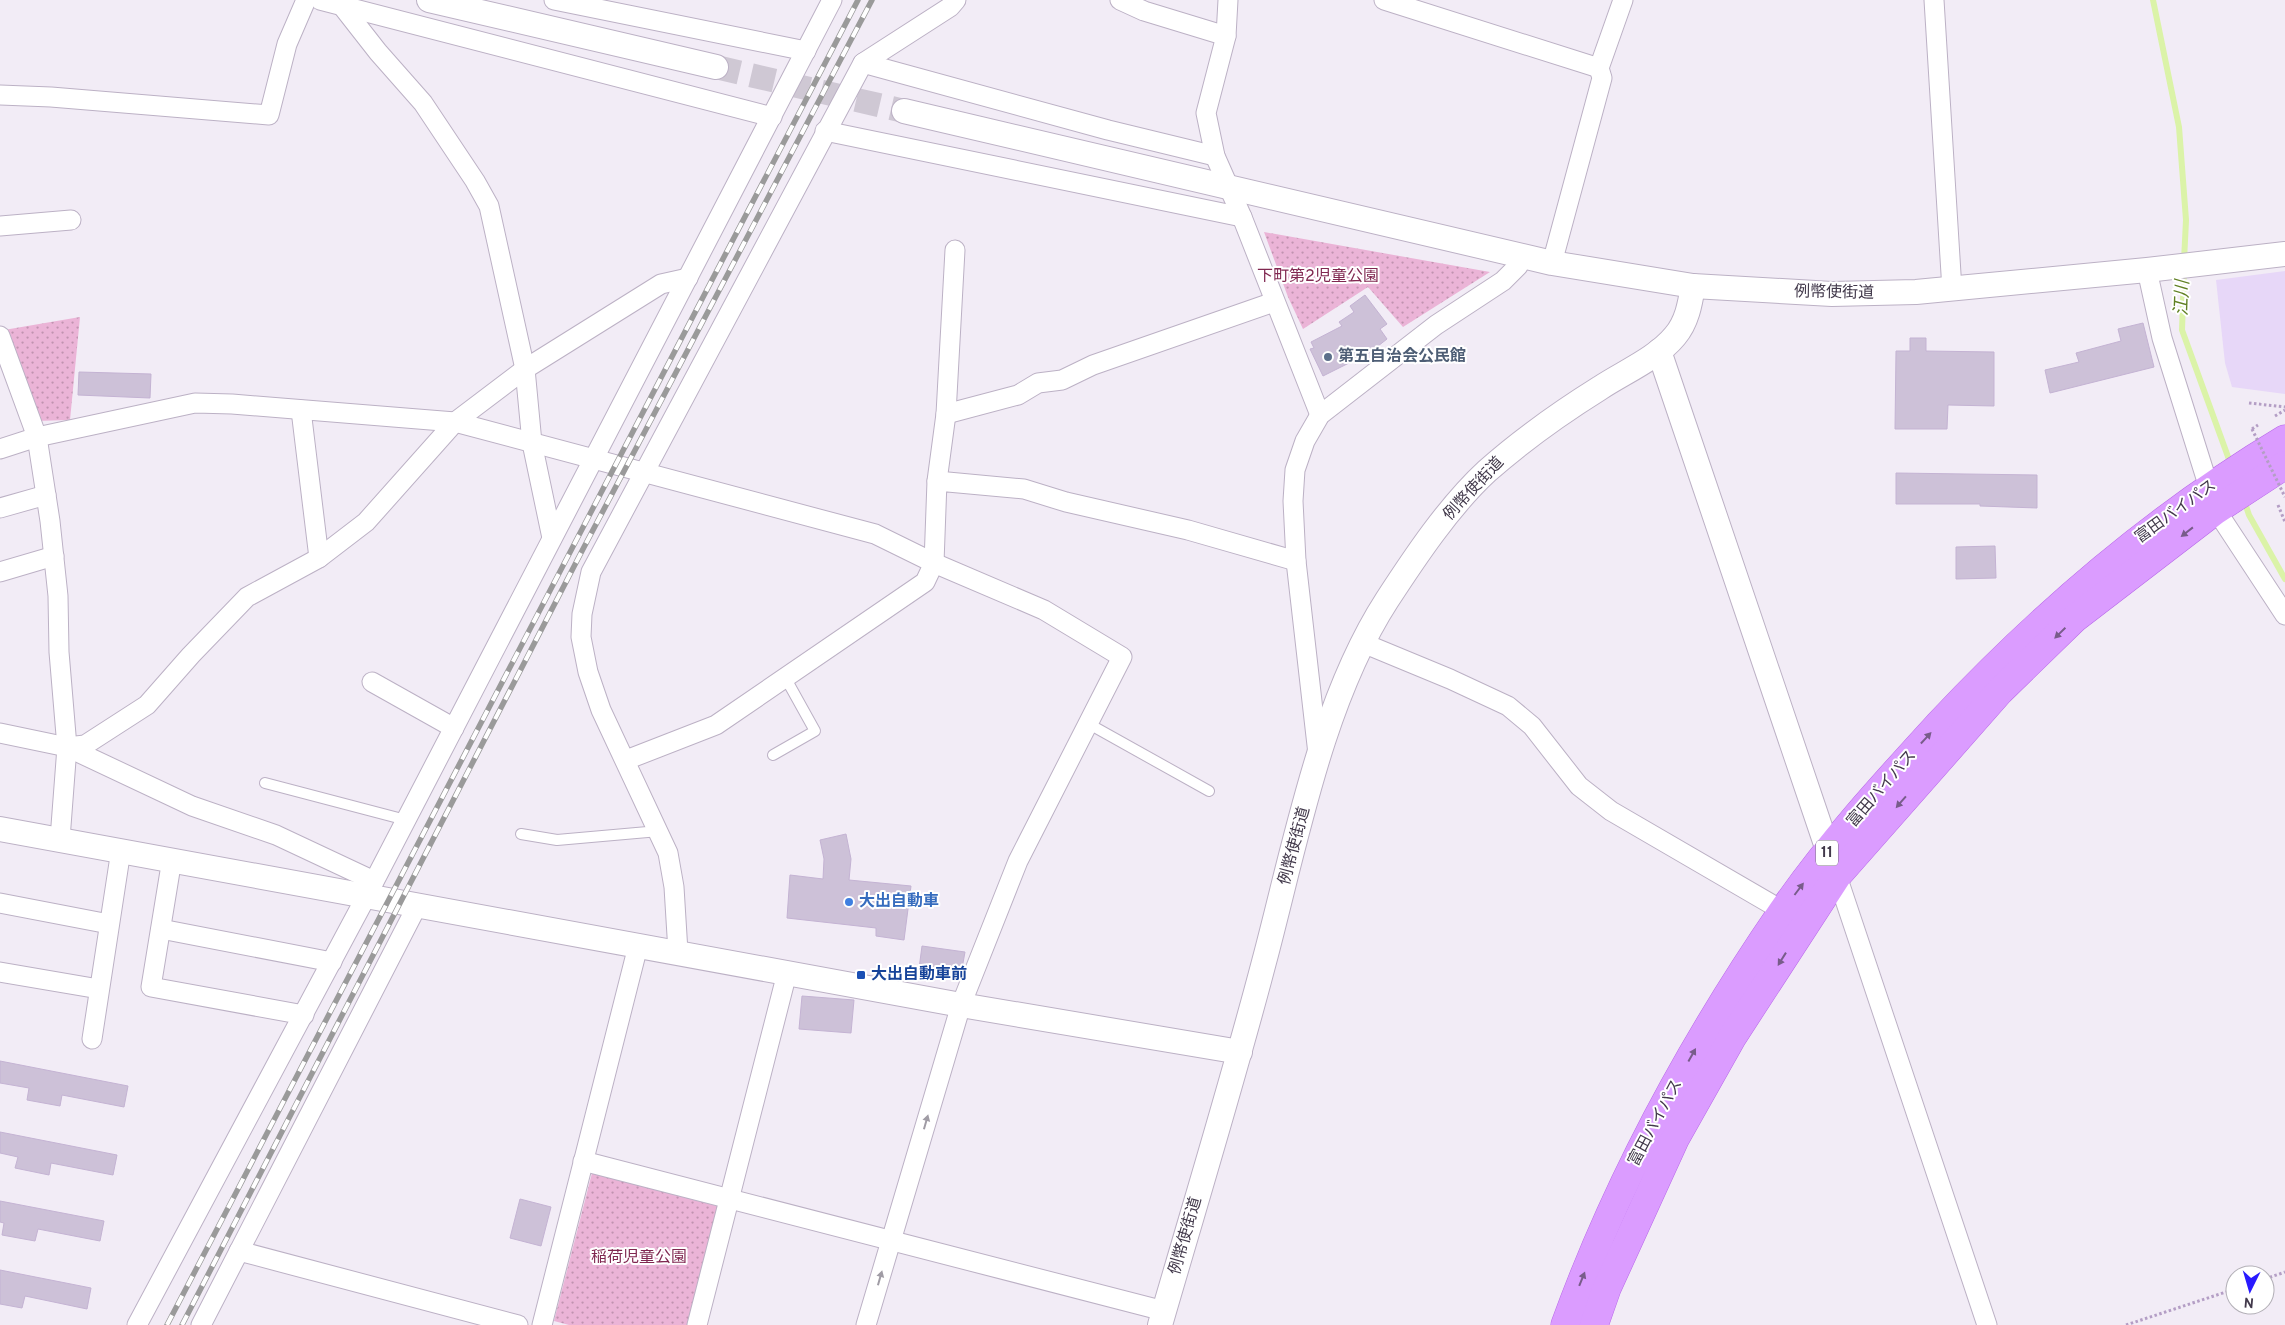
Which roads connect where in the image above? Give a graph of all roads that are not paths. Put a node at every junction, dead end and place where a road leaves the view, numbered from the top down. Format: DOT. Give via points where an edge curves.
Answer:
graph roads {
  1 [pos="306,0"];
  2 [pos="320,0"];
  3 [pos="428,0"];
  4 [pos="554,0"];
  5 [pos="832,0"];
  6 [pos="956,0"];
  7 [pos="1120,0"];
  8 [pos="1228,0"];
  9 [pos="1384,0"];
  10 [pos="1623,0"];
  11 [pos="1934,0"];
  12 [pos="342,6"];
  13 [pos="636,8"];
  14 [pos="1226,36"];
  15 [pos="806,51"];
  16 [pos="863,63"];
  17 [pos="716,67"];
  18 [pos="1599,68"];
  19 [pos="0,95"];
  20 [pos="904,111"];
  21 [pos="772,117"];
  22 [pos="826,131"];
  23 [pos="1215,156"];
  24 [pos="1228,185"];
  25 [pos="1242,217"];
  26 [pos="72,220"];
  27 [pos="0,226"];
  28 [pos="954,250"];
  29 [pos="2285,254"];
  30 [pos="1523,256"];
  31 [pos="1552,263"];
  32 [pos="2147,270"];
  33 [pos="688,278"];
  34 [pos="1693,286"];
  35 [pos="1952,290"];
  36 [pos="1274,302"];
  37 [pos="0,336"];
  38 [pos="1660,351"];
  39 [pos="525,369"];
  40 [pos="301,410"];
  41 [pos="946,414"];
  42 [pos="1320,415"];
  43 [pos="455,422"];
  44 [pos="37,437"];
  45 [pos="2285,439"];
  46 [pos="532,443"];
  47 [pos="0,448"];
  48 [pos="594,460"];
  49 [pos="2285,465"];
  50 [pos="642,473"];
  51 [pos="2249,474"];
  52 [pos="937,481"];
  53 [pos="46,495"];
  54 [pos="2217,495"];
  55 [pos="0,508"];
  56 [pos="552,538"];
  57 [pos="54,556"];
  58 [pos="319,558"];
  59 [pos="1296,561"];
  60 [pos="934,563"];
  61 [pos="0,572"];
  62 [pos="2285,615"];
  63 [pos="1363,643"];
  64 [pos="785,677"];
  65 [pos="372,682"];
  66 [pos="1089,724"];
  67 [pos="454,728"];
  68 [pos="0,733"];
  69 [pos="67,747"];
  70 [pos="773,755"];
  71 [pos="1318,758"];
  72 [pos="626,760"];
  73 [pos="265,783"];
  74 [pos="1209,791"];
  75 [pos="406,820"];
  76 [pos="0,829"];
  77 [pos="659,831"];
  78 [pos="521,834"];
  79 [pos="60,839"];
  80 [pos="121,850"];
  81 [pos="172,860"];
  82 [pos="1833,864"];
  83 [pos="370,889"];
  84 [pos="0,903"];
  85 [pos="417,906"];
  86 [pos="1783,911"];
  87 [pos="109,924"];
  88 [pos="161,929"];
  89 [pos="638,946"];
  90 [pos="678,952"];
  91 [pos="332,962"];
  92 [pos="0,972"];
  93 [pos="787,973"];
  94 [pos="99,989"];
  95 [pos="961,1004"];
  96 [pos="304,1015"];
  97 [pos="92,1039"];
  98 [pos="1240,1052"];
  99 [pos="583,1161"];
  100 [pos="731,1200"];
  101 [pos="891,1241"];
  102 [pos="239,1251"];
  103 [pos="1162,1318"];
  104 [pos="137,1325"];
  105 [pos="201,1325"];
  106 [pos="518,1325"];
  107 [pos="542,1325"];
  108 [pos="697,1325"];
  109 [pos="866,1325"];
  110 [pos="1565,1325"];
  111 [pos="1594,1325"];
  112 [pos="1987,1325"];
  1 -- 19 [label="street" via="286,44 269,115"];
  2 -- 12 [label="street"];
  3 -- 17 [label="street"];
  4 -- 13 [label="street"];
  5 -- 15 [label="street"];
  6 -- 16 [label="street"];
  7 -- 14 [label="street" via="1144,11"];
  8 -- 14 [label="street"];
  9 -- 18 [label="street"];
  10 -- 18 [label="street"];
  11 -- 35 [label="street"];
  12 -- 21 [label="street"];
  12 -- 39 [label="street" via="423,104 489,206"];
  13 -- 15 [label="street"];
  14 -- 23 [label="street" via="1206,113"];
  15 -- 21 [label="street"];
  16 -- 22 [label="street"];
  16 -- 23 [label="street"];
  18 -- 31 [label="street" via="1602,78"];
  20 -- 24 [label="street"];
  21 -- 33 [label="street"];
  22 -- 25 [label="street"];
  22 -- 50 [label="street"];
  23 -- 24 [label="street"];
  24 -- 25 [label="street"];
  24 -- 30 [label="street"];
  25 -- 36 [label="street"];
  26 -- 27 [label="street"];
  28 -- 41 [label="street"];
  29 -- 32 [label="street, 例幣使街道"];
  30 -- 31 [label="street"];
  30 -- 42 [label="street" via="1518,266 1502,281 1436,325"];
  31 -- 34 [label="street"];
  32 -- 35 [label="street, 例幣使街道"];
  32 -- 54 [label="street" via="2162,338"];
  33 -- 39 [label="street" via="661,284"];
  33 -- 48 [label="street"];
  34 -- 35 [label="street, 例幣使街道" via="1832,294"];
  34 -- 38 [label="street, 例幣使街道" via="1682,326"];
  36 -- 41 [label="street" via="1094,365 1062,380 1038,384 1018,395"];
  36 -- 42 [label="street"];
  37 -- 44 [label="street"];
  38 -- 63 [label="street, 例幣使街道" via="1567,408 1485,473 1421,549"];
  38 -- 82 [label="street"];
  39 -- 43 [label="street"];
  39 -- 46 [label="street"];
  40 -- 43 [label="street"];
  40 -- 44 [label="street" via="196,403"];
  40 -- 58 [label="street"];
  41 -- 52 [label="street"];
  42 -- 59 [label="street" via="1295,470 1292,501"];
  43 -- 46 [label="street"];
  43 -- 58 [label="street" via="366,522"];
  44 -- 47 [label="street"];
  44 -- 53 [label="street"];
  45 -- 51 [label="main road, 富田バイパス / 11"];
  46 -- 48 [label="street"];
  46 -- 56 [label="street"];
  48 -- 50 [label="street"];
  48 -- 56 [label="street"];
  49 -- 51 [label="main road, 富田バイパス / 11"];
  50 -- 60 [label="street" via="875,534"];
  50 -- 72 [label="street" via="591,572 582,614 581,637 588,672 601,710"];
  51 -- 54 [label="main road, 富田バイパス / 11"];
  52 -- 59 [label="street" via="1024,489"];
  52 -- 60 [label="street"];
  53 -- 55 [label="street"];
  53 -- 57 [label="street"];
  54 -- 62 [label="street"];
  54 -- 82 [label="main road, 富田バイパス / 11" via="2140,538 2072,594 1990,670 1884,783"];
  56 -- 67 [label="street"];
  57 -- 61 [label="street"];
  57 -- 69 [label="street"];
  58 -- 69 [label="street" via="247,597 147,706 85,745"];
  59 -- 71 [label="street"];
  60 -- 64 [label="street" via="925,582"];
  60 -- 66 [label="street" via="1044,610 1122,658"];
  63 -- 71 [label="street, 例幣使街道"];
  63 -- 86 [label="street" via="1508,706 1532,726 1579,786 1611,811"];
  64 -- 70 [label="lane" via="816,731"];
  64 -- 72 [label="street" via="716,726"];
  65 -- 67 [label="street"];
  66 -- 74 [label="lane"];
  66 -- 95 [label="street" via="1018,862"];
  67 -- 75 [label="street"];
  68 -- 69 [label="street"];
  69 -- 79 [label="street"];
  69 -- 83 [label="street" via="192,806 276,835"];
  71 -- 98 [label="street, 例幣使街道"];
  72 -- 77 [label="street"];
  73 -- 75 [label="lane"];
  75 -- 83 [label="street"];
  76 -- 79 [label="street"];
  77 -- 78 [label="lane" via="557,840"];
  77 -- 90 [label="street" via="668,853 674,887"];
  79 -- 80 [label="street"];
  80 -- 81 [label="street"];
  80 -- 87 [label="street"];
  81 -- 83 [label="street"];
  81 -- 88 [label="street"];
  86 -- 82 [label="main road, 富田バイパス / 11, one-way"];
  82 -- 111 [label="main road, 富田バイパス / 11, one-way" via="1675,1139 1607,1288"];
  82 -- 112 [label="street"];
  83 -- 85 [label="street"];
  83 -- 91 [label="street"];
  84 -- 87 [label="street"];
  85 -- 89 [label="street"];
  85 -- 102 [label="street"];
  110 -- 86 [label="main road, 富田バイパス / 11, one-way" via="1612,1210 1652,1128 1709,1024"];
  87 -- 94 [label="street"];
  88 -- 91 [label="street"];
  88 -- 96 [label="street" via="151,987"];
  89 -- 90 [label="street"];
  89 -- 99 [label="street"];
  90 -- 93 [label="street"];
  91 -- 96 [label="street"];
  92 -- 94 [label="street"];
  93 -- 95 [label="street"];
  93 -- 100 [label="street"];
  94 -- 97 [label="street"];
  95 -- 98 [label="street"];
  101 -- 95 [label="street, one-way"];
  96 -- 104 [label="street"];
  98 -- 103 [label="street, 例幣使街道"];
  99 -- 100 [label="street"];
  99 -- 107 [label="street"];
  100 -- 101 [label="street"];
  100 -- 108 [label="street"];
  101 -- 103 [label="street"];
  109 -- 101 [label="street, one-way"];
  102 -- 105 [label="street"];
  102 -- 106 [label="street"];
}
